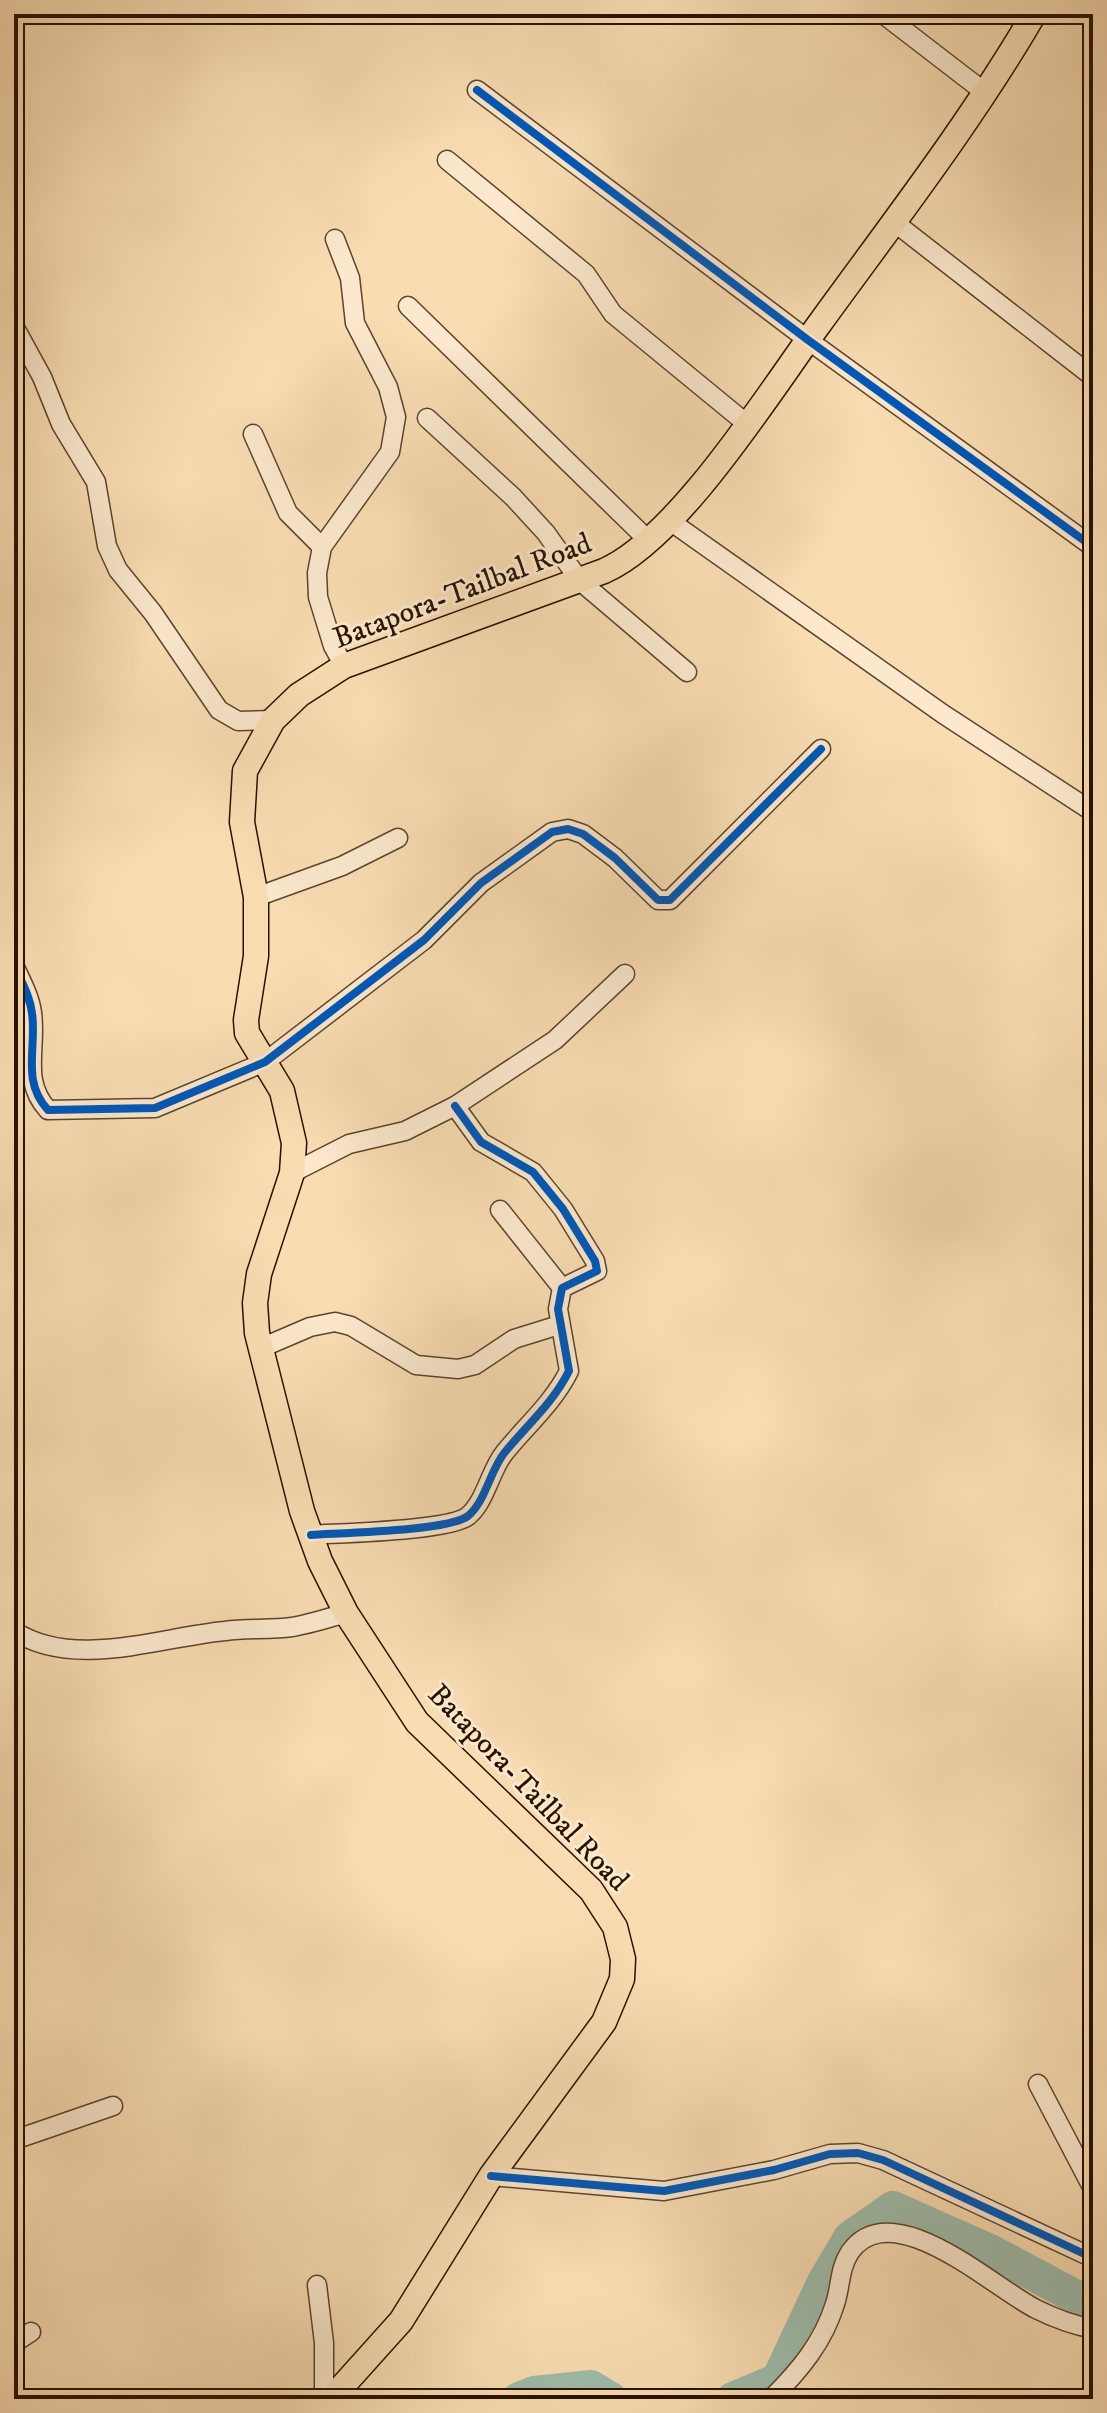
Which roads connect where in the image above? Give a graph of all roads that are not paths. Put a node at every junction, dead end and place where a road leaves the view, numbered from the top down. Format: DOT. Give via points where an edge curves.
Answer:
graph roads {
  1 [pos="883,14"];
  2 [pos="1034,14"];
  3 [pos="477,90"];
  4 [pos="987,94"];
  5 [pos="447,160"];
  6 [pos="894,222"];
  7 [pos="335,239"];
  8 [pos="408,306"];
  9 [pos="14,326"];
  10 [pos="808,340"];
  11 [pos="1093,377"];
  12 [pos="427,418"];
  13 [pos="747,424"];
  14 [pos="253,434"];
  15 [pos="670,521"];
  16 [pos="649,541"];
  17 [pos="322,547"];
  18 [pos="1093,547"];
  19 [pos="580,581"];
  20 [pos="344,666"];
  21 [pos="687,672"];
  22 [pos="273,720"];
  23 [pos="821,749"];
  24 [pos="1093,812"];
  25 [pos="398,838"];
  26 [pos="256,897"];
  27 [pos="14,965"];
  28 [pos="625,974"];
  29 [pos="265,1062"];
  30 [pos="455,1106"];
  31 [pos="292,1173"];
  32 [pos="500,1210"];
  33 [pos="562,1288"];
  34 [pos="559,1325"];
  35 [pos="261,1348"];
  36 [pos="311,1535"];
  37 [pos="346,1613"];
  38 [pos="14,1631"];
  39 [pos="1038,2084"];
  40 [pos="113,2106"];
  41 [pos="14,2140"];
  42 [pos="491,2176"];
  43 [pos="1093,2189"];
  44 [pos="1093,2258"];
  45 [pos="317,2285"];
  46 [pos="1093,2329"];
  47 [pos="31,2332"];
  48 [pos="14,2343"];
  49 [pos="324,2399"];
  50 [pos="331,2399"];
  51 [pos="771,2399"];
  1 -- 4 [label="street"];
  2 -- 4 [label="main road, Batapora-Tailbal Road"];
  3 -- 10 [label="street"];
  4 -- 6 [label="main road, Batapora-Tailbal Road"];
  5 -- 13 [label="street" via="586,274 613,314"];
  6 -- 10 [label="main road, Batapora-Tailbal Road"];
  6 -- 11 [label="street"];
  7 -- 17 [label="street" via="350,278 355,323 388,387 396,417 390,452"];
  8 -- 16 [label="street"];
  9 -- 22 [label="street" via="96,482 107,546 118,570 219,710 238,721"];
  10 -- 13 [label="main road, Batapora-Tailbal Road"];
  10 -- 18 [label="street"];
  12 -- 19 [label="street" via="513,497"];
  13 -- 15 [label="main road, Batapora-Tailbal Road"];
  14 -- 17 [label="street" via="288,513"];
  15 -- 16 [label="main road, Batapora-Tailbal Road"];
  15 -- 24 [label="street" via="943,714"];
  16 -- 19 [label="main road, Batapora-Tailbal Road" via="619,565"];
  17 -- 20 [label="street" via="318,597"];
  19 -- 20 [label="main road, Batapora-Tailbal Road"];
  19 -- 21 [label="street"];
  20 -- 22 [label="main road, Batapora-Tailbal Road" via="299,695"];
  22 -- 26 [label="main road, Batapora-Tailbal Road" via="245,771 242,822"];
  23 -- 29 [label="street" via="664,902 583,834 568,829 536,841 481,883 424,940"];
  25 -- 26 [label="street" via="342,866"];
  26 -- 29 [label="main road, Batapora-Tailbal Road" via="256,956 246,1020 253,1046"];
  27 -- 29 [label="street" via="32,1011 31,1075 48,1110 155,1108"];
  28 -- 30 [label="street" via="555,1040"];
  29 -- 31 [label="main road, Batapora-Tailbal Road" via="291,1119"];
  30 -- 31 [label="street" via="405,1131 349,1144"];
  30 -- 33 [label="street" via="481,1142 533,1172 595,1261 597,1271"];
  31 -- 35 [label="main road, Batapora-Tailbal Road" via="259,1274 255,1303"];
  32 -- 33 [label="street"];
  33 -- 34 [label="street"];
  34 -- 35 [label="street" via="514,1339 475,1365 458,1369 416,1365 335,1322"];
  34 -- 36 [label="street" via="569,1371 546,1408 499,1459 466,1517"];
  35 -- 36 [label="main road, Batapora-Tailbal Road"];
  36 -- 37 [label="main road, Batapora-Tailbal Road"];
  37 -- 38 [label="street" via="293,1626 111,1647 68,1649"];
  37 -- 42 [label="main road, Batapora-Tailbal Road" via="417,1722 591,1890 620,1941 622,1979 604,2022"];
  39 -- 43 [label="street"];
  40 -- 41 [label="street"];
  42 -- 44 [label="street" via="664,2191 830,2154 858,2153"];
  42 -- 50 [label="main road, Batapora-Tailbal Road" via="401,2321"];
  45 -- 49 [label="street"];
  46 -- 51 [label="street" via="1036,2309 931,2243 880,2231 862,2238 844,2262 837,2301 821,2342"];
  47 -- 48 [label="street"];
}
